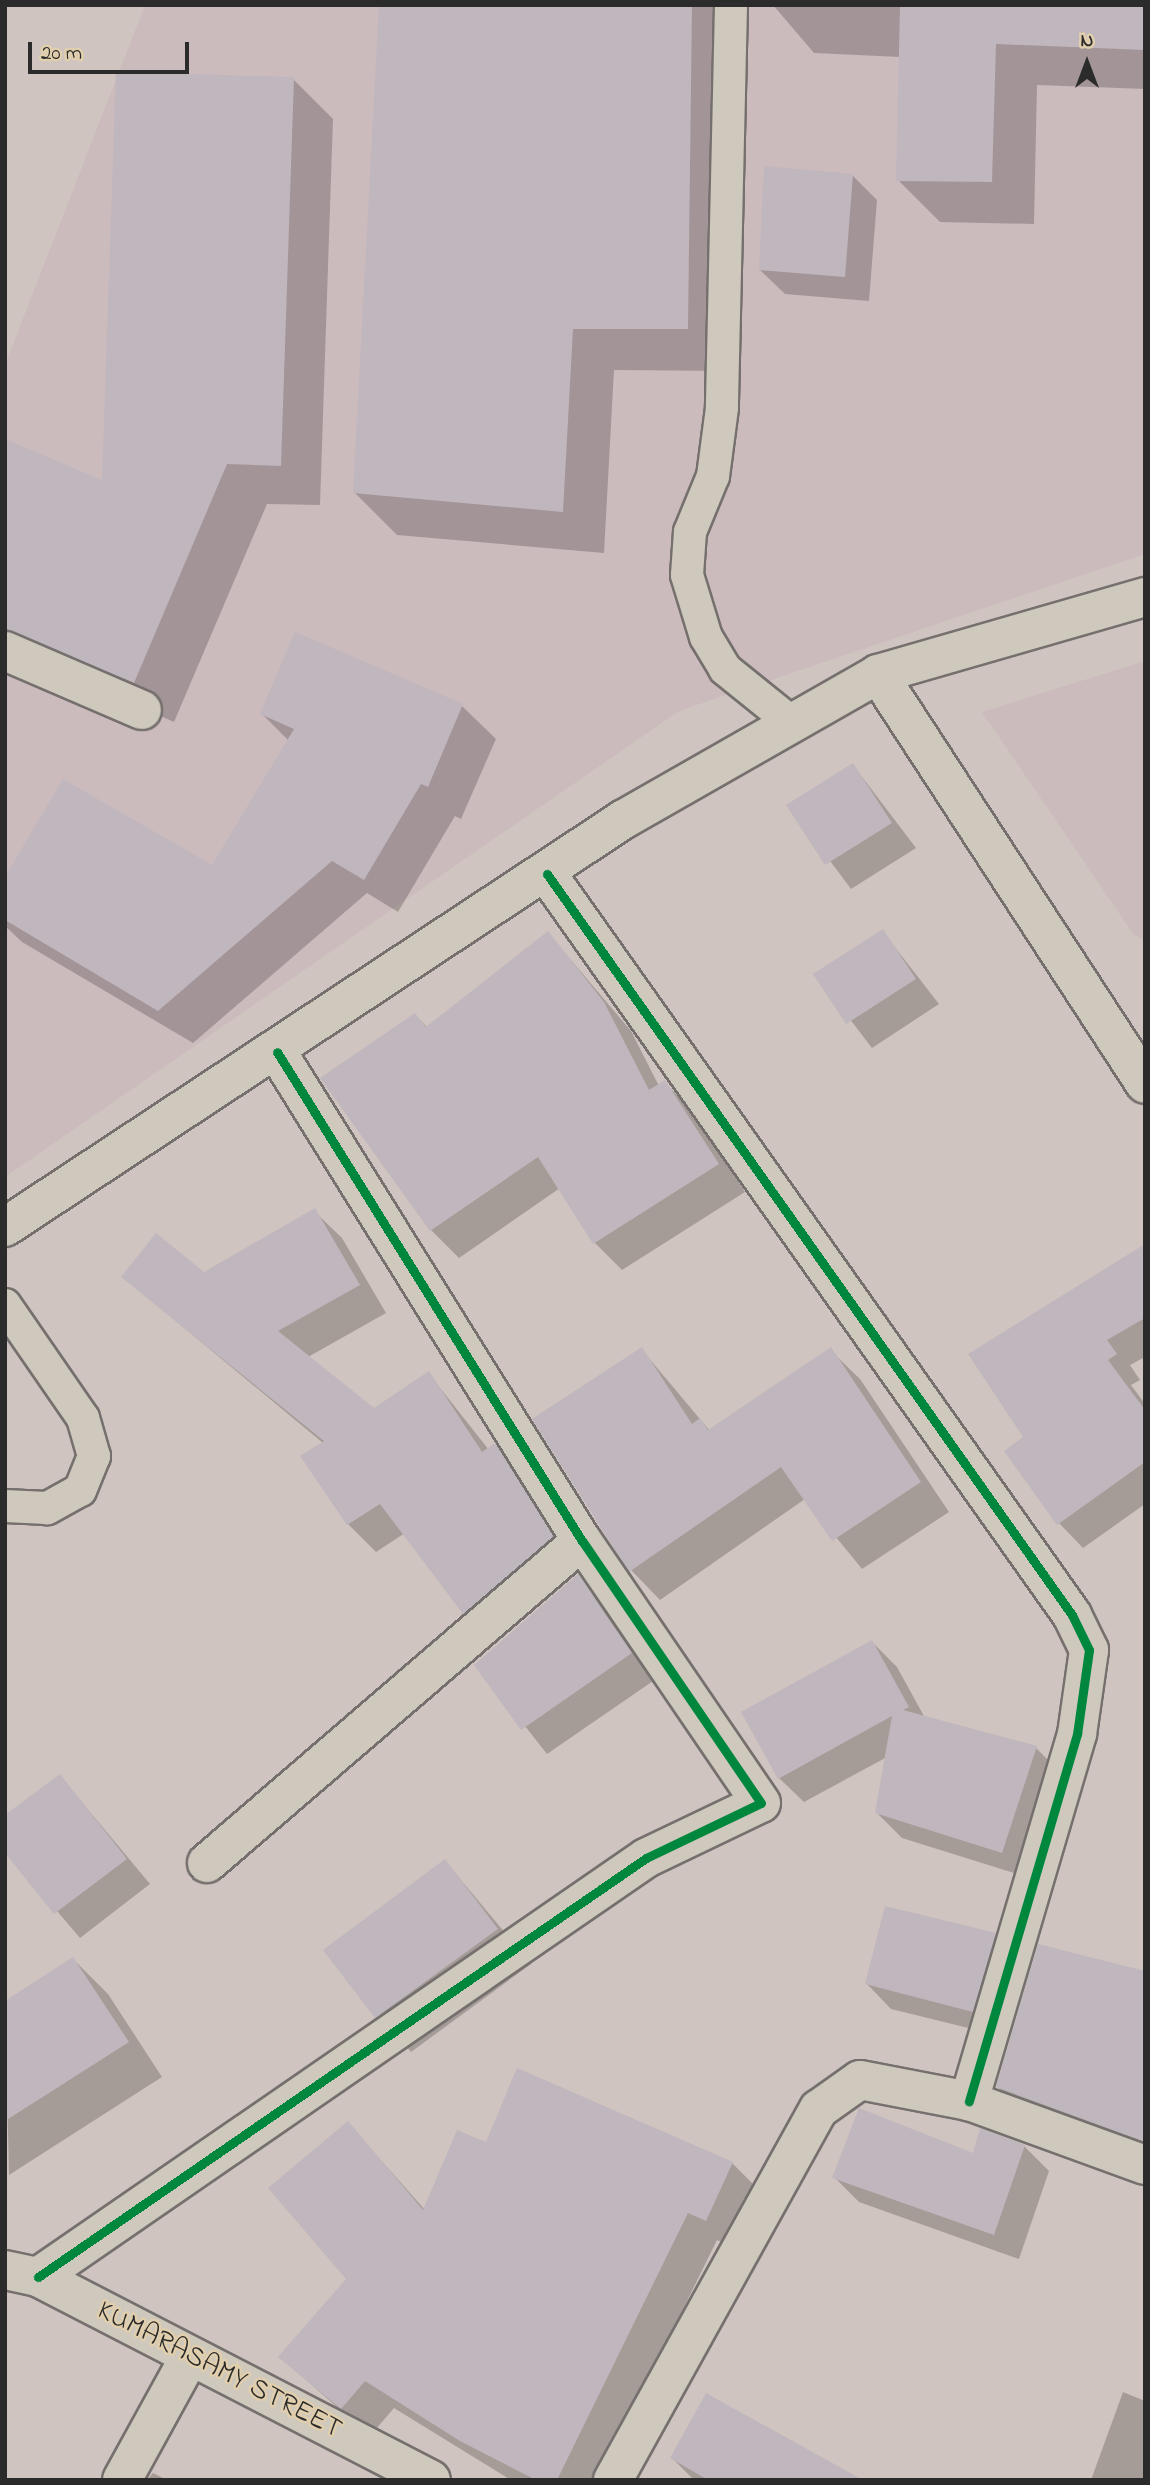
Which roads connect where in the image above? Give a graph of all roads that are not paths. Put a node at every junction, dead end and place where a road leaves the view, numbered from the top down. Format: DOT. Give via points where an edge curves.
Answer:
graph roads {
  1 [pos="731,5"];
  2 [pos="1145,597"];
  3 [pos="5,651"];
  4 [pos="878,674"];
  5 [pos="142,710"];
  6 [pos="792,723"];
  7 [pos="547,874"];
  8 [pos="277,1052"];
  9 [pos="1145,1084"];
  10 [pos="5,1227"];
  11 [pos="5,1305"];
  12 [pos="5,1318"];
  13 [pos="5,1339"];
  14 [pos="5,1506"];
  15 [pos="582,1541"];
  16 [pos="207,1863"];
  17 [pos="969,2101"];
  18 [pos="1145,2165"];
  19 [pos="22,2274"];
  20 [pos="190,2358"];
  21 [pos="122,2480"];
  22 [pos="431,2480"];
  23 [pos="613,2480"];
  1 -- 6 [label="lane" via="722,408 713,476 690,532 687,575 706,637 725,669"];
  2 -- 4 [label="street"];
  3 -- 5 [label="street"];
  4 -- 6 [label="street"];
  4 -- 9 [label="street"];
  6 -- 7 [label="street" via="624,818"];
  7 -- 8 [label="street"];
  7 -- 17 [label="street" via="1072,1615 1089,1650 1077,1734"];
  8 -- 10 [label="street"];
  8 -- 15 [label="street"];
  11 -- 14 [label="lane" via="83,1418 94,1455 80,1490 47,1508"];
  12 -- 13 [label="lane"];
  15 -- 16 [label="street"];
  15 -- 19 [label="street" via="761,1803 646,1858"];
  17 -- 18 [label="street"];
  17 -- 23 [label="street" via="860,2080 819,2109"];
  19 -- 20 [label="street, KUMARASAMY STREET"];
  20 -- 21 [label="street"];
  20 -- 22 [label="street, KUMARASAMY STREET"];
}
